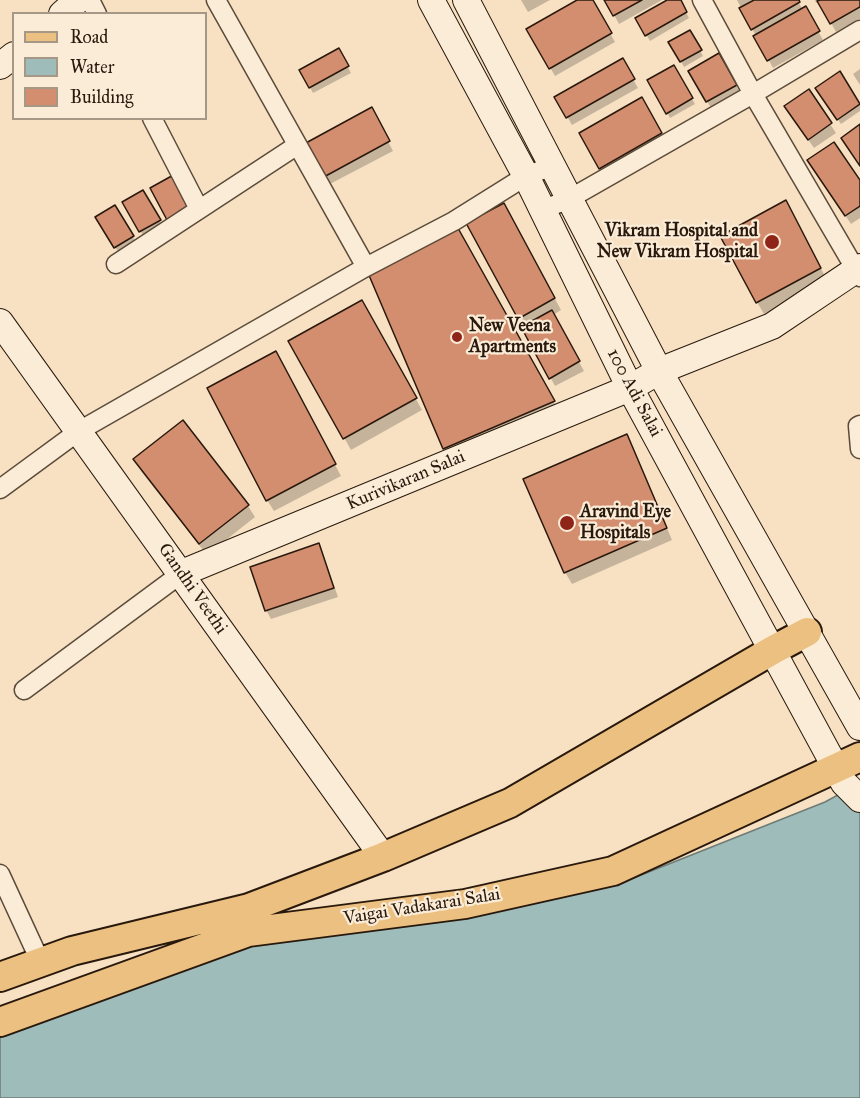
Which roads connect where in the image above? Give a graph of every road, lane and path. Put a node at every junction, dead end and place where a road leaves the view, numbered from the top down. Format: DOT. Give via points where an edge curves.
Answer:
graph roads {
  1 [pos="78,0"];
  2 [pos="216,0"];
  3 [pos="431,0"];
  4 [pos="466,0"];
  5 [pos="702,0"];
  6 [pos="64,12"];
  7 [pos="860,30"];
  8 [pos="12,57"];
  9 [pos="0,66"];
  10 [pos="753,94"];
  11 [pos="153,120"];
  12 [pos="297,146"];
  13 [pos="552,166"];
  14 [pos="526,176"];
  15 [pos="569,199"];
  16 [pos="199,209"];
  17 [pos="542,210"];
  18 [pos="116,264"];
  19 [pos="366,267"];
  20 [pos="858,271"];
  21 [pos="0,323"];
  22 [pos="659,371"];
  23 [pos="630,388"];
  24 [pos="860,425"];
  25 [pos="79,431"];
  26 [pos="860,449"];
  27 [pos="0,489"];
  28 [pos="182,573"];
  29 [pos="807,632"];
  30 [pos="773,650"];
  31 [pos="24,690"];
  32 [pos="860,727"];
  33 [pos="850,777"];
  34 [pos="383,857"];
  35 [pos="0,874"];
  36 [pos="41,963"];
  37 [pos="0,977"];
  38 [pos="0,1022"];
  1 -- 6 [label="main road"];
  2 -- 12 [label="street"];
  3 -- 14 [label="main road, 100 Adi Salai"];
  4 -- 13 [label="main road, 100 Adi Salai"];
  5 -- 10 [label="street"];
  7 -- 10 [label="street"];
  8 -- 9 [label="main road"];
  10 -- 15 [label="street"];
  10 -- 20 [label="street"];
  11 -- 16 [label="street"];
  12 -- 16 [label="street"];
  12 -- 19 [label="street"];
  13 -- 14 [label="street"];
  13 -- 15 [label="main road, 100 Adi Salai"];
  14 -- 17 [label="main road, 100 Adi Salai"];
  14 -- 19 [label="street" via="454,221"];
  15 -- 17 [label="street"];
  15 -- 22 [label="main road, 100 Adi Salai"];
  16 -- 18 [label="street"];
  17 -- 23 [label="main road, 100 Adi Salai"];
  19 -- 25 [label="street"];
  20 -- 22 [label="main road, Kurivikaran Salai" via="772,326"];
  21 -- 25 [label="main road, Gandhi Veethi"];
  22 -- 23 [label="main road, Kurivikaran Salai"];
  22 -- 29 [label="main road, 100 Adi Salai"];
  23 -- 28 [label="main road, Kurivikaran Salai"];
  23 -- 30 [label="main road, 100 Adi Salai"];
  24 -- 26 [label="street"];
  25 -- 27 [label="street"];
  25 -- 28 [label="main road, Gandhi Veethi"];
  28 -- 31 [label="street"];
  28 -- 34 [label="main road, Gandhi Veethi"];
  29 -- 30 [label="main road"];
  29 -- 32 [label="main road, 100 Adi Salai"];
  30 -- 33 [label="main road, 100 Adi Salai"];
  30 -- 34 [label="main road" via="510,803"];
  33 -- 38 [label="main road, Vaigai Vadakarai Salai" via="613,870 465,904 249,932"];
  34 -- 36 [label="main road" via="249,908 72,951"];
  35 -- 36 [label="street"];
  36 -- 37 [label="main road"];
}
